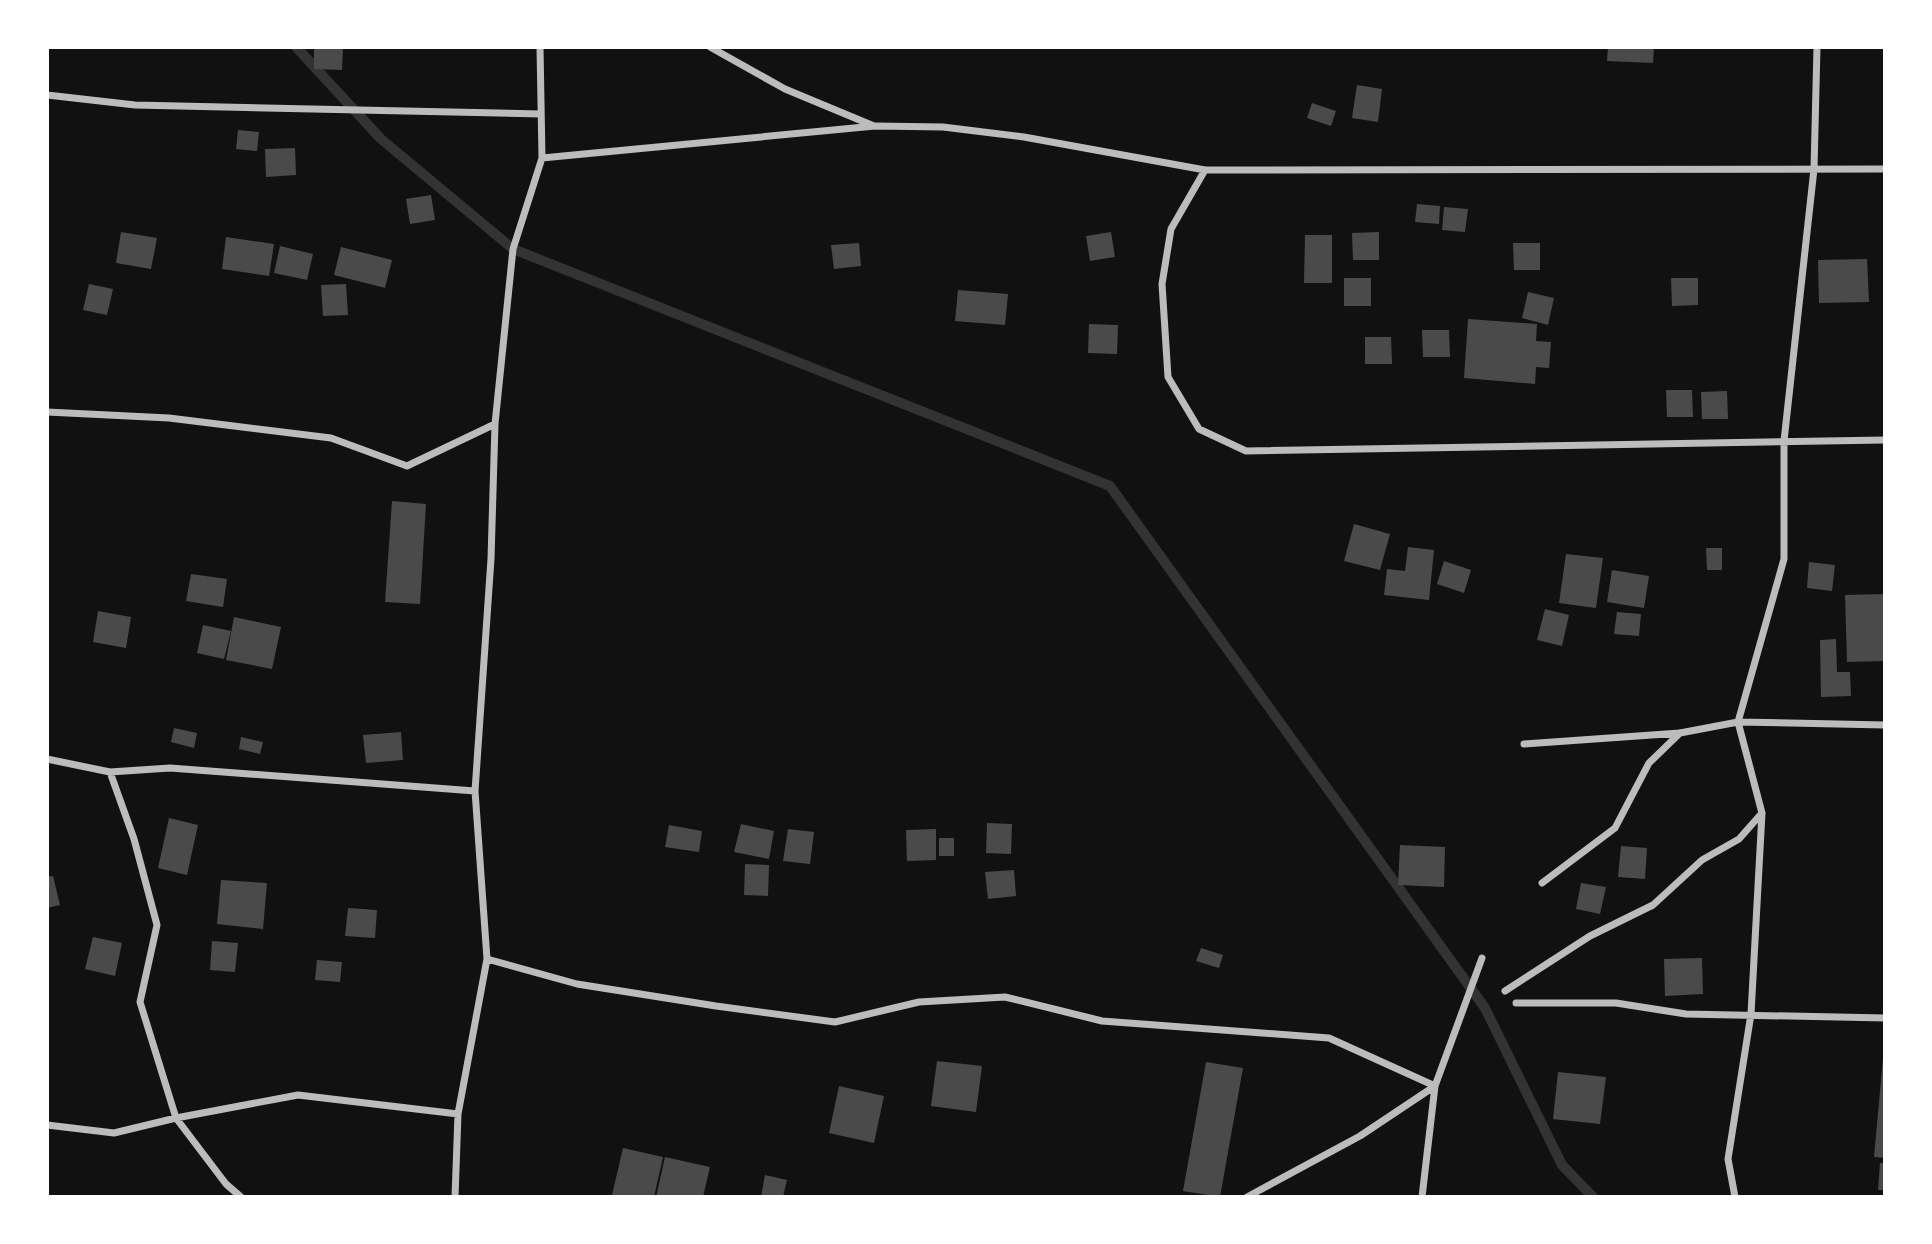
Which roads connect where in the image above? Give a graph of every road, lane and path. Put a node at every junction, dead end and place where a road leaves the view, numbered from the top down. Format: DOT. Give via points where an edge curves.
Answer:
graph roads {
  1 [pos="540,47"];
  2 [pos="710,47"];
  3 [pos="1817,47"];
  4 [pos="47,95"];
  5 [pos="541,114"];
  6 [pos="875,126"];
  7 [pos="542,158"];
  8 [pos="1814,169"];
  9 [pos="1885,169"];
  10 [pos="1205,170"];
  11 [pos="47,412"];
  12 [pos="495,424"];
  13 [pos="1885,440"];
  14 [pos="1784,441"];
  15 [pos="1738,722"];
  16 [pos="1885,725"];
  17 [pos="1680,733"];
  18 [pos="1524,744"];
  19 [pos="47,759"];
  20 [pos="110,772"];
  21 [pos="475,791"];
  22 [pos="1762,813"];
  23 [pos="1542,883"];
  24 [pos="1482,958"];
  25 [pos="487,959"];
  26 [pos="1505,991"];
  27 [pos="1516,1003"];
  28 [pos="1751,1014"];
  29 [pos="1885,1018"];
  30 [pos="1435,1086"];
  31 [pos="458,1114"];
  32 [pos="176,1118"];
  33 [pos="48,1127"];
  34 [pos="241,1197"];
  35 [pos="456,1197"];
  36 [pos="1247,1197"];
  37 [pos="1422,1197"];
  38 [pos="1735,1197"];
  1 -- 5 [label="street"];
  2 -- 6 [label="street" via="785,89"];
  3 -- 8 [label="street"];
  4 -- 5 [label="street" via="135,105"];
  5 -- 7 [label="street"];
  6 -- 7 [label="street"];
  6 -- 10 [label="street" via="943,127 1024,137"];
  7 -- 12 [label="street" via="513,249"];
  8 -- 9 [label="street"];
  8 -- 10 [label="street"];
  8 -- 14 [label="street"];
  10 -- 14 [label="street" via="1171,229 1162,284 1168,377 1199,429 1246,451"];
  11 -- 12 [label="street" via="169,418 331,438 407,466"];
  12 -- 21 [label="street"];
  13 -- 14 [label="street"];
  14 -- 15 [label="street" via="1784,559"];
  15 -- 16 [label="street"];
  15 -- 17 [label="street"];
  15 -- 22 [label="street"];
  17 -- 18 [label="street"];
  17 -- 23 [label="street" via="1649,763 1615,828"];
  19 -- 20 [label="street"];
  20 -- 21 [label="street" via="170,768"];
  20 -- 32 [label="street" via="157,925 140,1002"];
  21 -- 25 [label="street"];
  22 -- 26 [label="street" via="1739,839 1702,860 1653,905 1590,936"];
  22 -- 28 [label="street"];
  24 -- 30 [label="street"];
  25 -- 30 [label="street" via="577,984 835,1022 919,1002 1005,997 1102,1021 1329,1038"];
  25 -- 31 [label="street"];
  27 -- 28 [label="street" via="1616,1003 1686,1014"];
  28 -- 29 [label="street"];
  28 -- 38 [label="street" via="1728,1159"];
  30 -- 36 [label="street" via="1360,1136"];
  30 -- 37 [label="street"];
  31 -- 32 [label="street" via="298,1095"];
  31 -- 35 [label="street"];
  32 -- 33 [label="street" via="114,1133"];
  32 -- 34 [label="street"];
}
